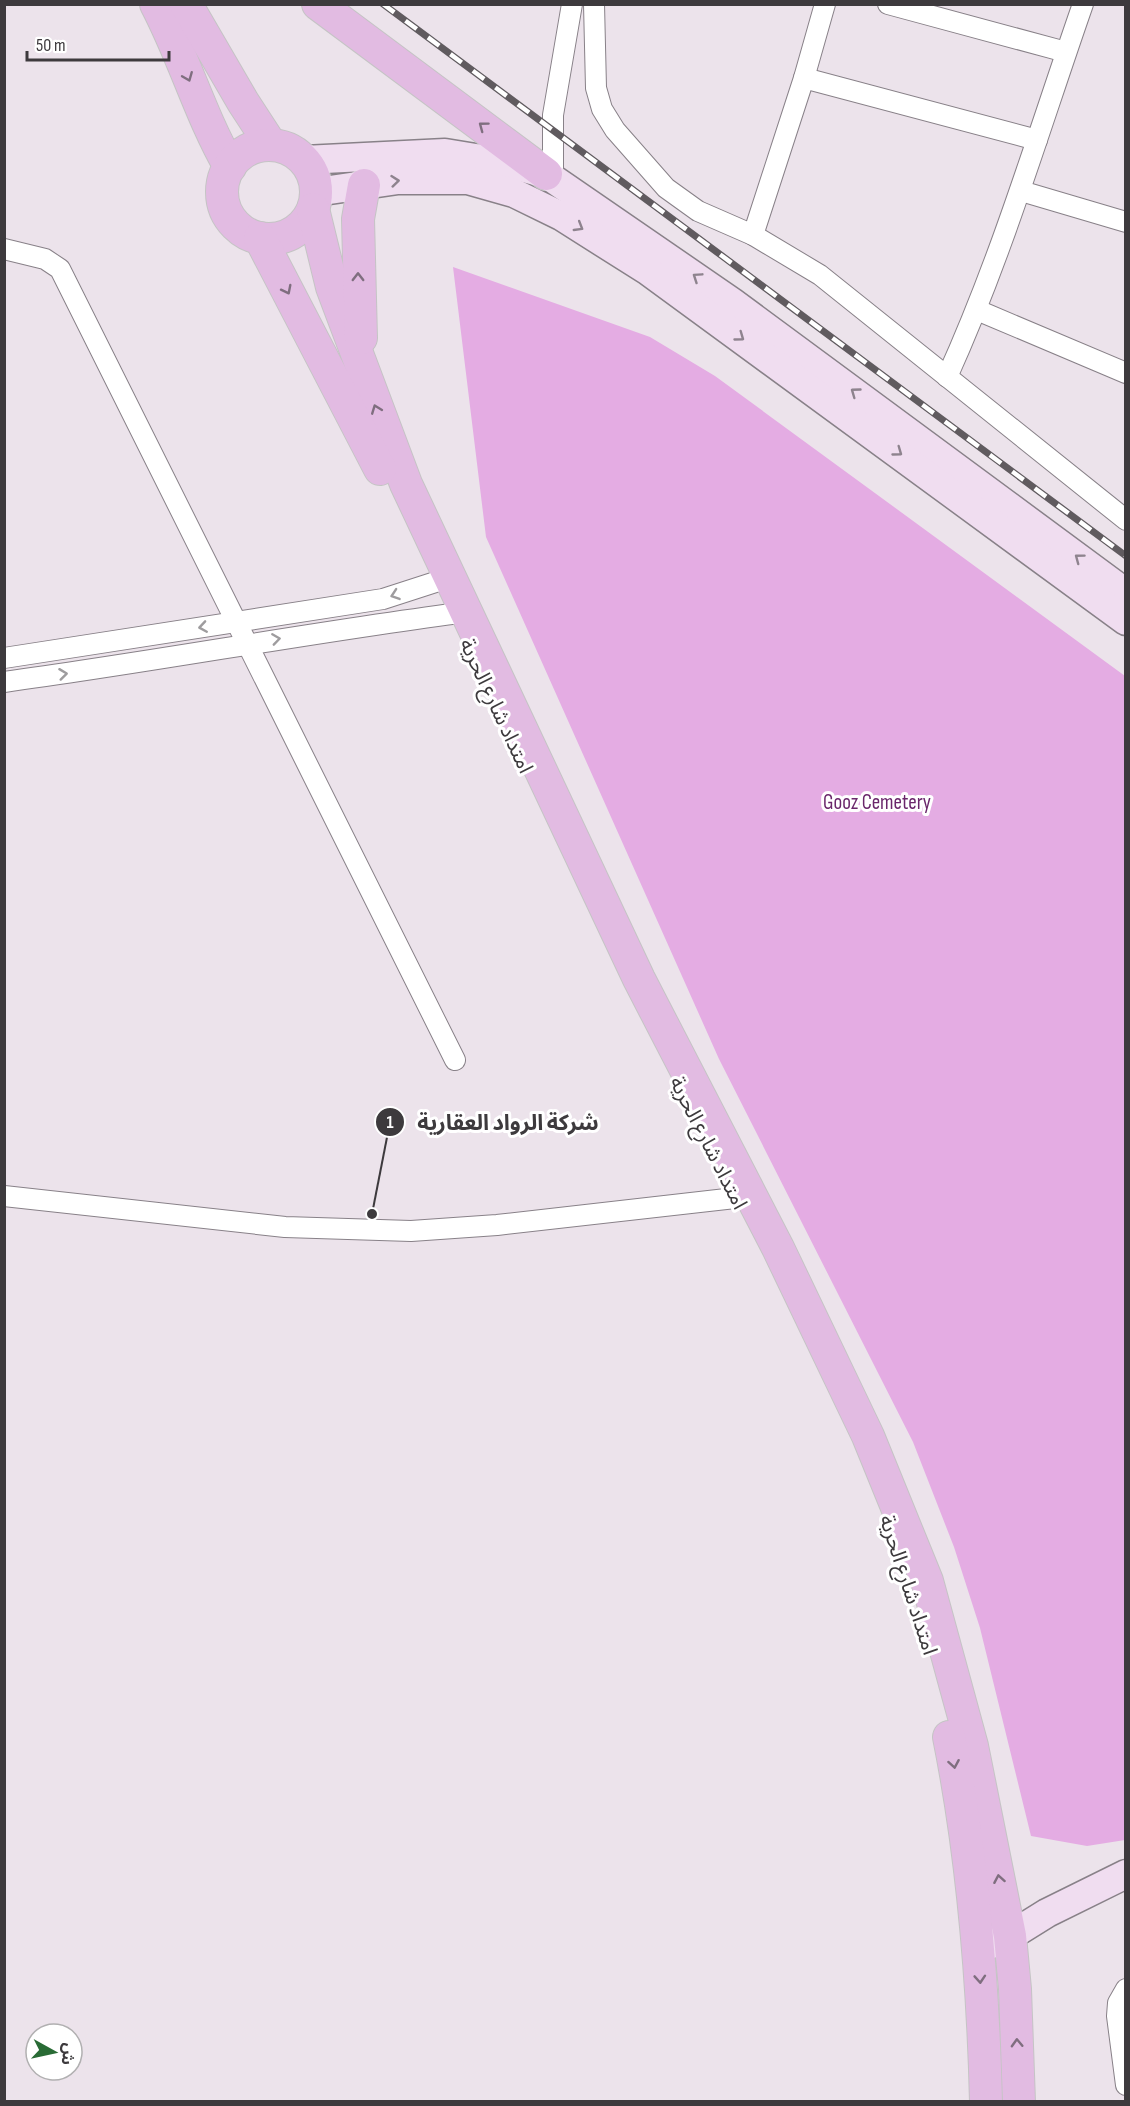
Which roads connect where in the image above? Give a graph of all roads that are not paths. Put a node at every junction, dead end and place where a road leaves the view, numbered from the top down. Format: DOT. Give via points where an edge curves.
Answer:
graph roads {
  1 [pos="156,4"];
  2 [pos="186,4"];
  3 [pos="318,4"];
  4 [pos="586,4"];
  5 [pos="594,4"];
  6 [pos="825,4"];
  7 [pos="888,4"];
  8 [pos="1083,4"];
  9 [pos="571,11"];
  10 [pos="1066,52"];
  11 [pos="804,78"];
  12 [pos="1037,140"];
  13 [pos="271,145"];
  14 [pos="304,160"];
  15 [pos="230,167"];
  16 [pos="550,176"];
  17 [pos="363,185"];
  18 [pos="1021,191"];
  19 [pos="315,201"];
  20 [pos="1125,222"];
  21 [pos="753,235"];
  22 [pos="260,238"];
  23 [pos="4,249"];
  24 [pos="977,309"];
  25 [pos="1125,373"];
  26 [pos="946,377"];
  27 [pos="364,378"];
  28 [pos="1125,520"];
  29 [pos="444,579"];
  30 [pos="1125,593"];
  31 [pos="460,613"];
  32 [pos="235,621"];
  33 [pos="1125,621"];
  34 [pos="247,644"];
  35 [pos="4,658"];
  36 [pos="4,682"];
  37 [pos="454,1060"];
  38 [pos="4,1196"];
  39 [pos="735,1198"];
  40 [pos="1125,1874"];
  41 [pos="1010,1936"];
  42 [pos="978,1948"];
  43 [pos="1125,1989"];
  44 [pos="1125,2085"];
  45 [pos="986,2102"];
  46 [pos="1018,2102"];
  1 -- 15 [label="main road, one-way"];
  2 -- 13 [label="main road"];
  16 -- 3 [label="main road, one-way"];
  4 -- 9 [label="street"];
  5 -- 21 [label="street" via="596,88 602,109 615,130 666,188 698,211"];
  6 -- 11 [label="street"];
  7 -- 10 [label="street"];
  8 -- 10 [label="street"];
  9 -- 16 [label="street" via="553,115"];
  10 -- 12 [label="street"];
  11 -- 12 [label="street"];
  11 -- 21 [label="street"];
  12 -- 18 [label="street"];
  13 -- 14 [label="main road" via="289,149"];
  13 -- 15 [label="main road" via="247,150"];
  14 -- 16 [label="main road" via="445,153 506,163"];
  14 -- 19 [label="main road" via="315,181"];
  15 -- 22 [label="main road" via="223,186 228,215 242,230"];
  30 -- 16 [label="main road, one-way" via="732,302"];
  17 -- 19 [label="main road"];
  27 -- 17 [label="main road, one-way" via="358,292 358,219"];
  17 -- 33 [label="main road, one-way" via="398,180 468,180 513,193 561,216 648,271"];
  18 -- 20 [label="street"];
  18 -- 24 [label="street"];
  19 -- 22 [label="main road" via="297,230 286,236"];
  19 -- 27 [label="main road" via="332,287"];
  21 -- 26 [label="street" via="829,282"];
  22 -- 29 [label="main road, one-way"];
  23 -- 32 [label="street" via="45,259 60,269"];
  24 -- 25 [label="street"];
  24 -- 26 [label="street"];
  26 -- 28 [label="street"];
  29 -- 27 [label="main road, one-way"];
  29 -- 31 [label="main road"];
  29 -- 32 [label="street, one-way" via="383,599"];
  34 -- 31 [label="street, one-way"];
  31 -- 39 [label="main road, امتداد شارع الحرية" via="619,966"];
  41 -- 31 [label="main road, one-way" via="950,1656 902,1516 778,1248 639,979"];
  32 -- 34 [label="street"];
  32 -- 35 [label="street, one-way"];
  36 -- 34 [label="street, one-way"];
  34 -- 37 [label="street"];
  38 -- 39 [label="street" via="285,1227 411,1232"];
  39 -- 42 [label="main road, امتداد شارع الحرية, one-way" via="856,1444 912,1586 955,1768"];
  40 -- 41 [label="main road"];
  41 -- 42 [label="main road"];
  46 -- 41 [label="main road, one-way"];
  42 -- 45 [label="main road, امتداد شارع الحرية, one-way"];
  43 -- 44 [label="street" via="1117,2016"];
}
